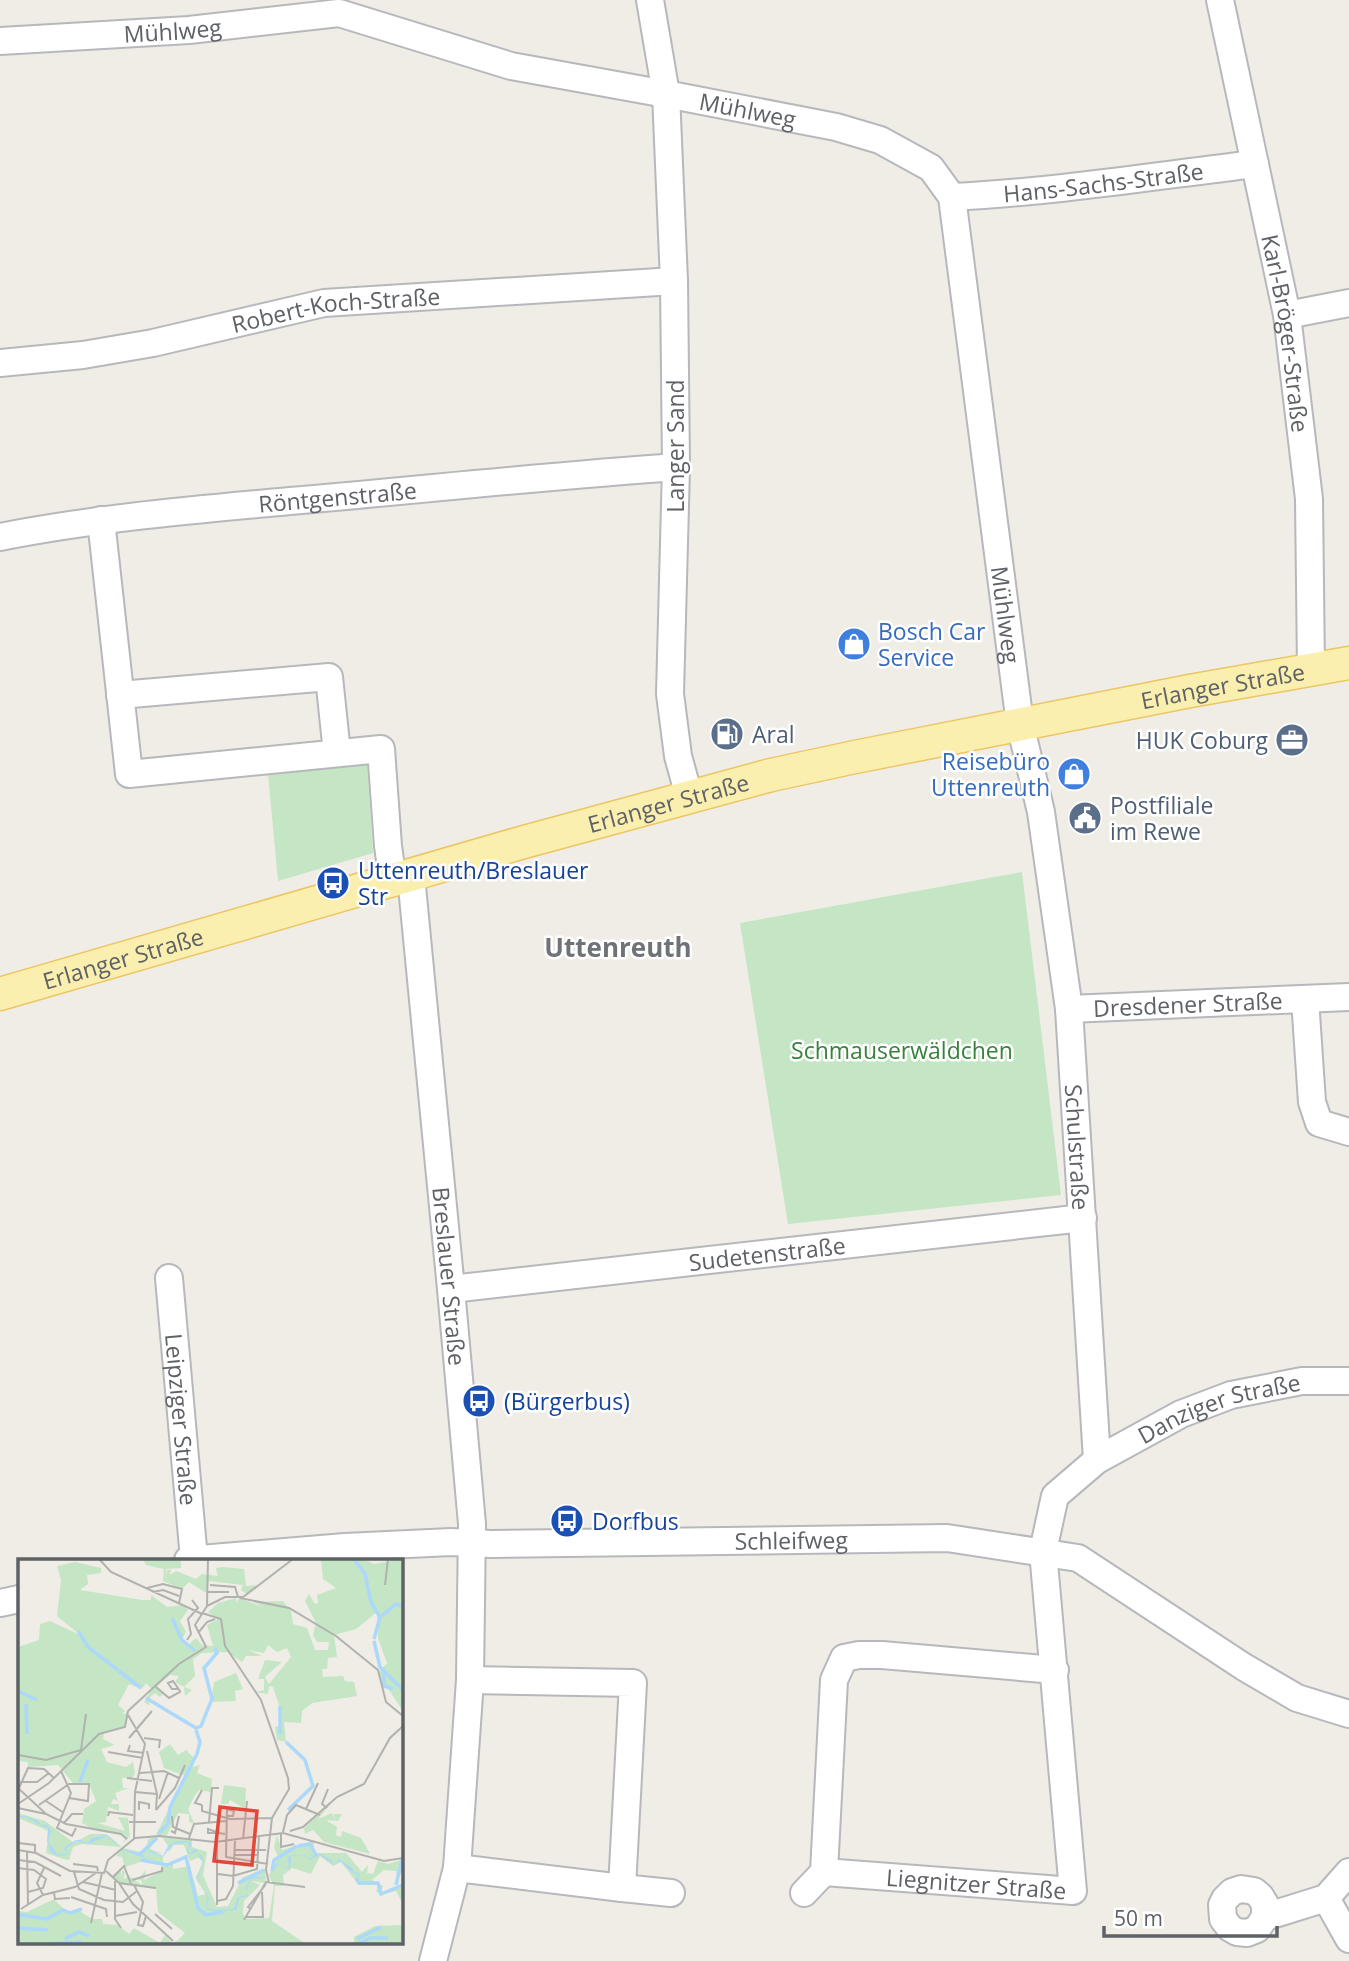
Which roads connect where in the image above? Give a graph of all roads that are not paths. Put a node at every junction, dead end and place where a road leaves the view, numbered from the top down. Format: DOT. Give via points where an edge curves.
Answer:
graph roads {
  1 [pos="650,0"];
  2 [pos="1220,0"];
  3 [pos="339,7"];
  4 [pos="0,41"];
  5 [pos="666,94"];
  6 [pos="1255,164"];
  7 [pos="952,197"];
  8 [pos="674,281"];
  9 [pos="1349,303"];
  10 [pos="1287,315"];
  11 [pos="0,363"];
  12 [pos="676,467"];
  13 [pos="101,520"];
  14 [pos="0,537"];
  15 [pos="1349,663"];
  16 [pos="1311,669"];
  17 [pos="120,695"];
  18 [pos="1020,724"];
  19 [pos="337,753"];
  20 [pos="690,796"];
  21 [pos="402,878"];
  22 [pos="0,994"];
  23 [pos="1349,997"];
  24 [pos="1305,999"];
  25 [pos="1069,1009"];
  26 [pos="1349,1132"];
  27 [pos="1083,1218"];
  28 [pos="169,1278"];
  29 [pos="451,1289"];
  30 [pos="1349,1381"];
  31 [pos="1097,1460"];
  32 [pos="471,1543"];
  33 [pos="1043,1551"];
  34 [pos="191,1559"];
  35 [pos="203,1559"];
  36 [pos="18,1599"];
  37 [pos="0,1603"];
  38 [pos="1055,1670"];
  39 [pos="470,1680"];
  40 [pos="1349,1714"];
  41 [pos="457,1868"];
  42 [pos="824,1872"];
  43 [pos="1349,1872"];
  44 [pos="622,1888"];
  45 [pos="804,1892"];
  46 [pos="671,1893"];
  47 [pos="1326,1898"];
  48 [pos="1265,1917"];
  49 [pos="1349,1938"];
  50 [pos="433,1961"];
  1 -- 5 [label="street, Langer Sand"];
  2 -- 6 [label="street, Karl-Bröger-Straße"];
  3 -- 4 [label="street, Mühlweg" via="189,30"];
  3 -- 5 [label="street, Mühlweg" via="511,66"];
  5 -- 7 [label="street, Mühlweg" via="880,140 931,168"];
  5 -- 8 [label="street, Langer Sand"];
  6 -- 7 [label="street, Hans-Sachs-Straße"];
  6 -- 10 [label="street, Karl-Bröger-Straße"];
  7 -- 18 [label="street, Mühlweg"];
  8 -- 11 [label="street, Robert-Koch-Straße" via="324,303 153,343"];
  8 -- 12 [label="street, Langer Sand"];
  9 -- 10 [label="street"];
  10 -- 16 [label="street, Karl-Bröger-Straße" via="1309,499"];
  12 -- 13 [label="street, Röntgenstraße"];
  12 -- 20 [label="street, Langer Sand" via="670,694 678,756"];
  13 -- 14 [label="street, Röntgenstraße"];
  13 -- 17 [label="street"];
  15 -- 16 [label="main road, Erlanger Straße"];
  16 -- 18 [label="main road, Erlanger Straße"];
  17 -- 19 [label="street" via="329,677"];
  17 -- 19 [label="street" via="129,774"];
  18 -- 20 [label="main road, Erlanger Straße" via="801,768"];
  18 -- 25 [label="street, Schulstraße" via="1041,812"];
  19 -- 21 [label="street, Breslauer Straße" via="381,748 388,846"];
  20 -- 21 [label="main road, Erlanger Straße"];
  21 -- 22 [label="main road, Erlanger Straße"];
  21 -- 29 [label="street, Breslauer Straße"];
  23 -- 24 [label="street, Dresdener Straße"];
  24 -- 25 [label="street, Dresdener Straße"];
  24 -- 26 [label="street, Dresdener Straße" via="1312,1102 1319,1123"];
  25 -- 27 [label="street, Schulstraße"];
  27 -- 29 [label="street, Sudetenstraße"];
  27 -- 31 [label="street, Schulstraße"];
  28 -- 34 [label="street, Leipziger Straße"];
  29 -- 32 [label="street, Breslauer Straße"];
  30 -- 31 [label="street, Danziger Straße" via="1302,1381 1231,1395 1181,1414"];
  31 -- 33 [label="street" via="1055,1496"];
  32 -- 33 [label="street, Schleifweg" via="947,1538"];
  32 -- 35 [label="street, Schleifweg" via="345,1547"];
  32 -- 39 [label="street, Breslauer Straße"];
  33 -- 38 [label="street, Liegnitzer Straße"];
  33 -- 40 [label="street, Schleifweg" via="1078,1558 1297,1698"];
  36 -- 37 [label="street"];
  38 -- 42 [label="street" via="882,1655 844,1658 834,1680"];
  38 -- 42 [label="street, Liegnitzer Straße" via="1073,1891"];
  39 -- 41 [label="street, Breslauer Straße"];
  39 -- 44 [label="street" via="633,1683"];
  41 -- 44 [label="street"];
  41 -- 50 [label="street, Breslauer Straße"];
  42 -- 45 [label="street"];
  43 -- 47 [label="street"];
  44 -- 46 [label="street"];
  47 -- 48 [label="street"];
  47 -- 49 [label="street"];
}
